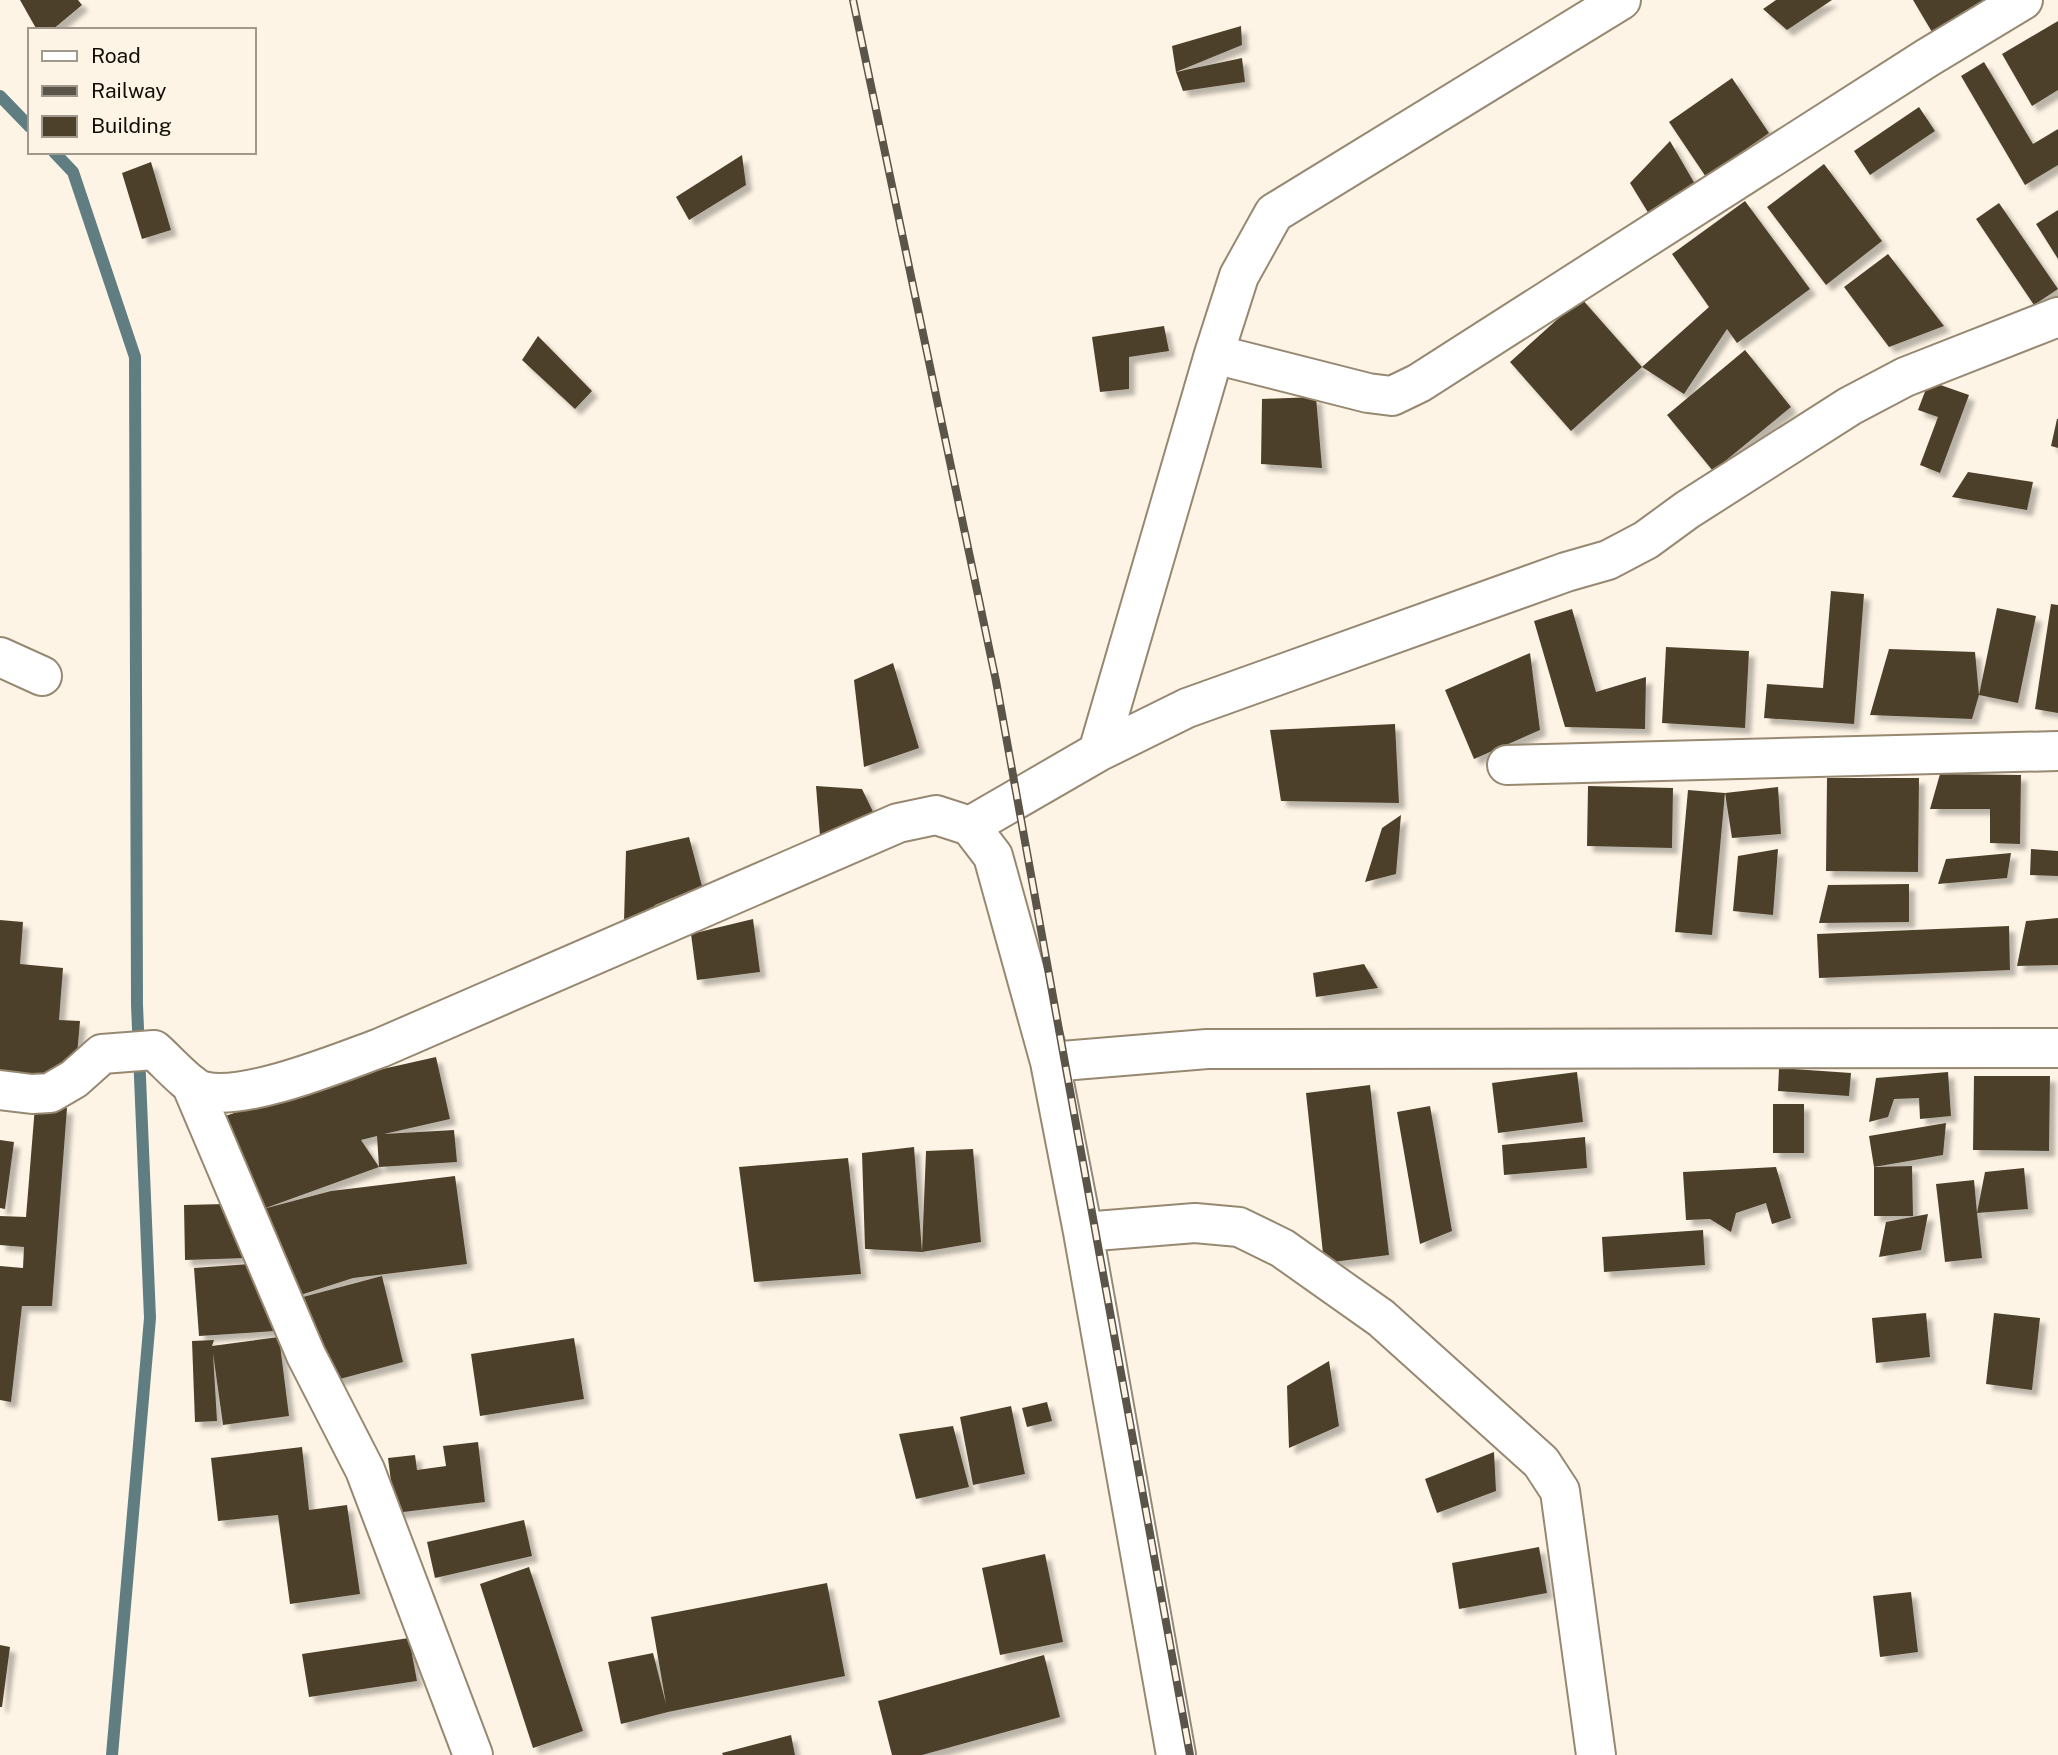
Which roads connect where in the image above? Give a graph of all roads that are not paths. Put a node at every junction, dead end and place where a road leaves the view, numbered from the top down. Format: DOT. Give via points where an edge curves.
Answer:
graph roads {
  1 [pos="1620,0"];
  2 [pos="2023,0"];
  3 [pos="2058,317"];
  4 [pos="1214,354"];
  5 [pos="0,657"];
  6 [pos="42,676"];
  7 [pos="1098,751"];
  8 [pos="2058,751"];
  9 [pos="1507,765"];
  10 [pos="970,826"];
  11 [pos="2058,1048"];
  12 [pos="1050,1062"];
  13 [pos="191,1084"];
  14 [pos="0,1090"];
  15 [pos="1083,1231"];
  16 [pos="473,1755"];
  17 [pos="1176,1755"];
  18 [pos="1596,1755"];
  1 -- 4 [label="street" via="1274,213 1239,276"];
  2 -- 4 [label="street" via="1392,396"];
  3 -- 7 [label="street" via="1905,377 1850,406 1646,540 1608,560 1187,708"];
  4 -- 7 [label="street"];
  5 -- 6 [label="street"];
  7 -- 10 [label="street"];
  8 -- 9 [label="street"];
  10 -- 12 [label="street" via="993,856"];
  10 -- 13 [label="street" via="936,815 898,823 380,1048 301,1077 235,1092 203,1091"];
  11 -- 12 [label="street" via="1207,1049"];
  12 -- 15 [label="street"];
  13 -- 14 [label="street" via="154,1050 102,1054 50,1093"];
  13 -- 16 [label="street" via="306,1356 365,1470"];
  15 -- 17 [label="street"];
  15 -- 18 [label="street" via="1195,1223 1239,1227 1282,1248 1381,1318 1541,1462 1560,1491"];
}
